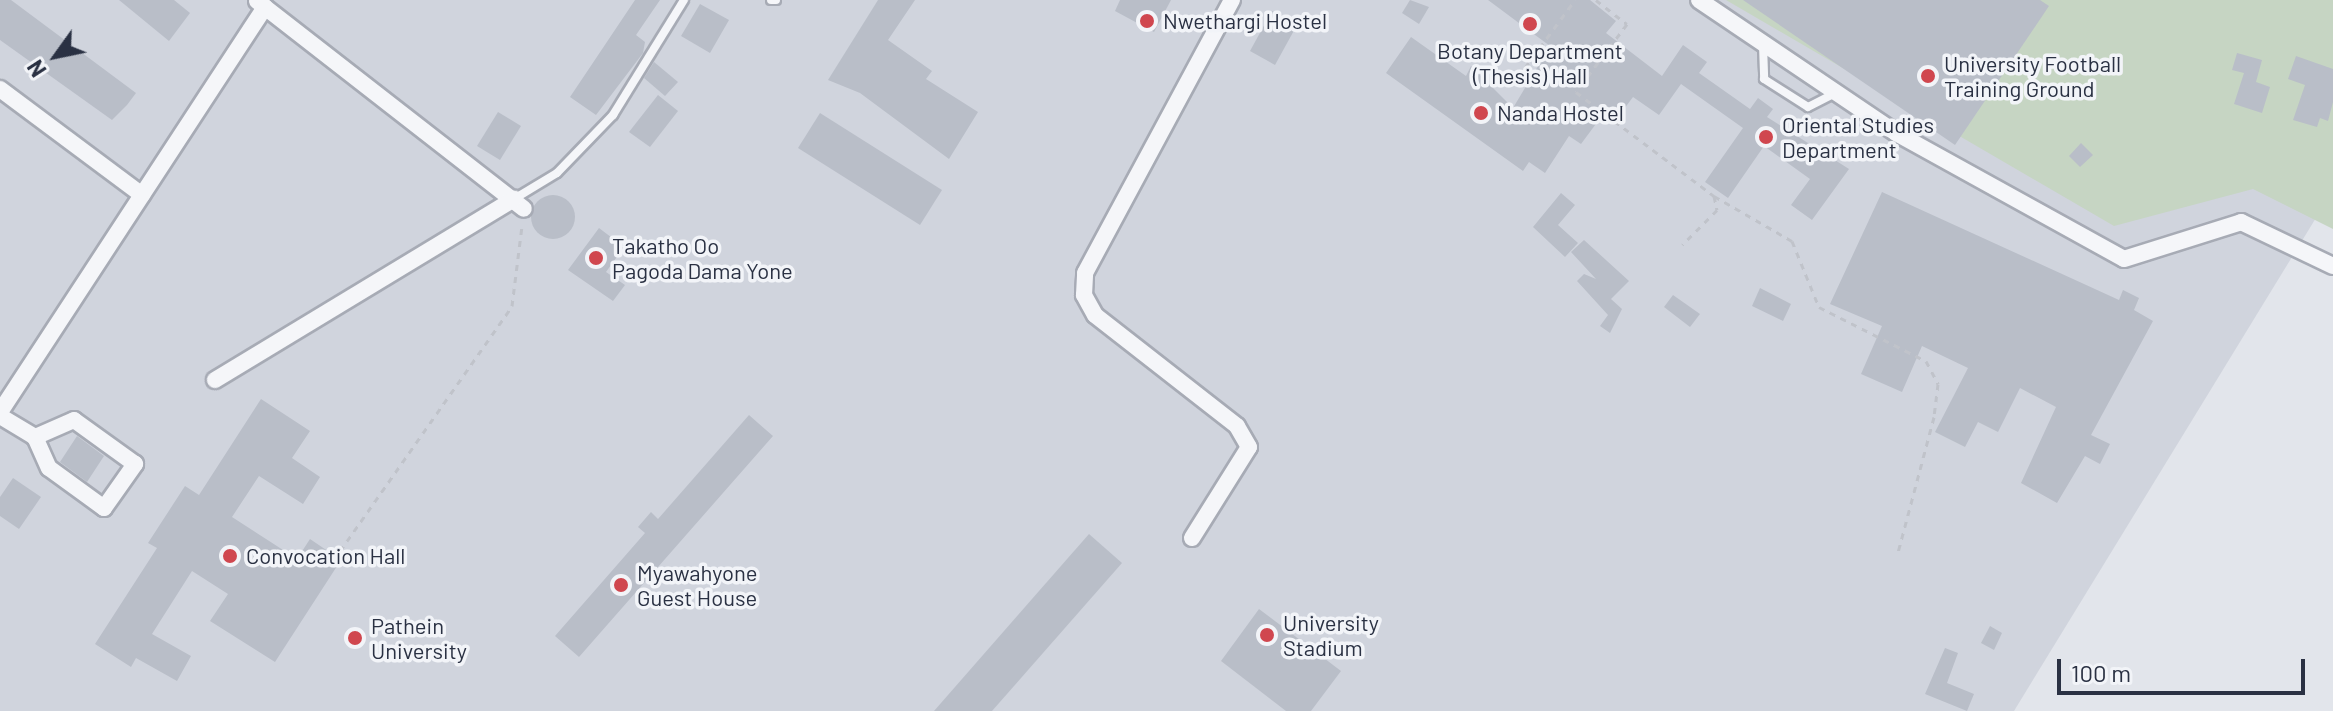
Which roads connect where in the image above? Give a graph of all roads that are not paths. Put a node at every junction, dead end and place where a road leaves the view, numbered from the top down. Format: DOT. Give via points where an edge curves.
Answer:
graph roads {
  1 [pos="684,0"];
  2 [pos="1232,0"];
  3 [pos="1699,0"];
  4 [pos="260,3"];
  5 [pos="1763,45"];
  6 [pos="0,89"];
  7 [pos="1833,94"];
  8 [pos="142,195"];
  9 [pos="519,204"];
  10 [pos="2333,266"];
  11 [pos="215,380"];
  12 [pos="0,414"];
  13 [pos="35,437"];
  14 [pos="1192,538"];
  1 -- 9 [label="lane" via="613,115"];
  2 -- 14 [label="street" via="1085,273 1084,295 1095,315 1237,426 1249,447"];
  3 -- 5 [label="street"];
  4 -- 8 [label="street"];
  4 -- 9 [label="street"];
  5 -- 7 [label="street"];
  5 -- 7 [label="lane" via="1764,79 1808,107"];
  6 -- 8 [label="street"];
  7 -- 10 [label="street" via="2124,259 2241,222"];
  8 -- 12 [label="street"];
  9 -- 11 [label="street"];
  12 -- 13 [label="street"];
  13 -- 13 [label="street" via="74,420 135,464 104,508 49,468"];
}
